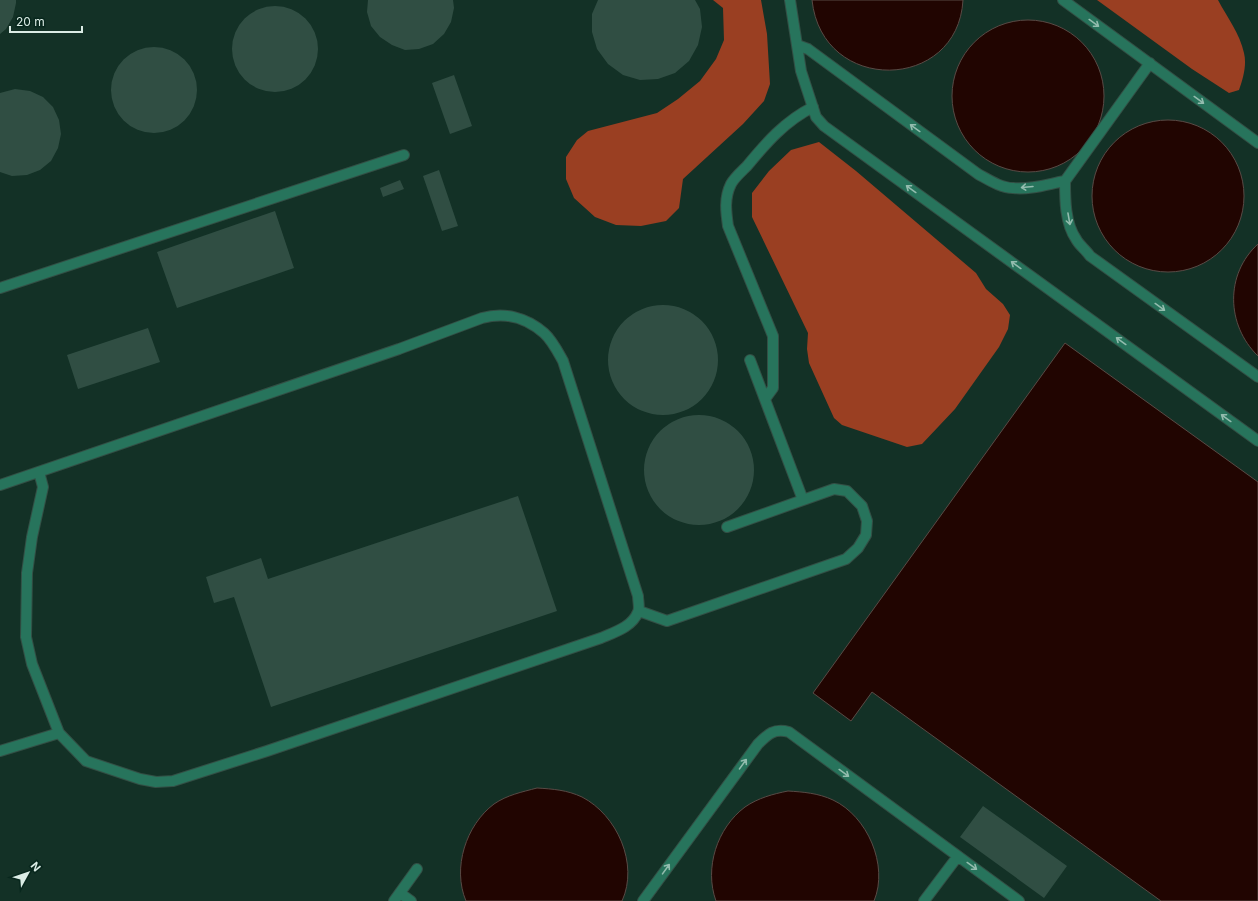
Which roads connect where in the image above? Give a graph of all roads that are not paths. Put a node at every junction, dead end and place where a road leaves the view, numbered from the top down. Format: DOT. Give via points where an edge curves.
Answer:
graph roads {
  1 [pos="790,0"];
  2 [pos="1063,0"];
  3 [pos="797,45"];
  4 [pos="1150,64"];
  5 [pos="812,107"];
  6 [pos="1258,143"];
  7 [pos="404,155"];
  8 [pos="1065,180"];
  9 [pos="0,288"];
  10 [pos="750,360"];
  11 [pos="1258,377"];
  12 [pos="765,399"];
  13 [pos="1258,441"];
  14 [pos="39,472"];
  15 [pos="0,485"];
  16 [pos="803,500"];
  17 [pos="727,527"];
  18 [pos="639,611"];
  19 [pos="59,733"];
  20 [pos="0,751"];
  21 [pos="958,856"];
  22 [pos="417,869"];
  23 [pos="397,897"];
  24 [pos="411,901"];
  25 [pos="644,901"];
  26 [pos="924,901"];
  27 [pos="1019,901"];
  1 -- 3 [label="lane"];
  2 -- 4 [label="lane, one-way"];
  3 -- 5 [label="lane" via="801,71"];
  8 -- 3 [label="lane, one-way" via="1012,188 994,183 978,174 808,49"];
  4 -- 6 [label="lane, one-way"];
  4 -- 8 [label="lane"];
  5 -- 12 [label="lane" via="786,123 770,138 732,183 728,194 728,226 773,336 773,388"];
  13 -- 5 [label="lane, one-way" via="824,126"];
  7 -- 9 [label="lane"];
  8 -- 11 [label="lane, one-way" via="1065,199 1070,226 1076,239 1090,256"];
  10 -- 12 [label="lane"];
  12 -- 16 [label="lane"];
  14 -- 15 [label="lane"];
  14 -- 18 [label="lane" via="399,349 482,318 492,315 516,317 544,333 564,361 638,596"];
  14 -- 19 [label="lane" via="43,488 27,573 26,637 32,664"];
  16 -- 17 [label="lane"];
  16 -- 18 [label="lane" via="834,489 847,491 862,506 867,521 866,535 858,548 846,558 667,621"];
  18 -- 19 [label="lane" via="632,622 601,638 172,781 140,780 86,761"];
  19 -- 20 [label="lane"];
  25 -- 21 [label="lane, one-way" via="758,744 778,730 789,732"];
  21 -- 26 [label="lane"];
  21 -- 27 [label="lane, one-way"];
  22 -- 23 [label="lane"];
  23 -- 24 [label="lane"];
}
